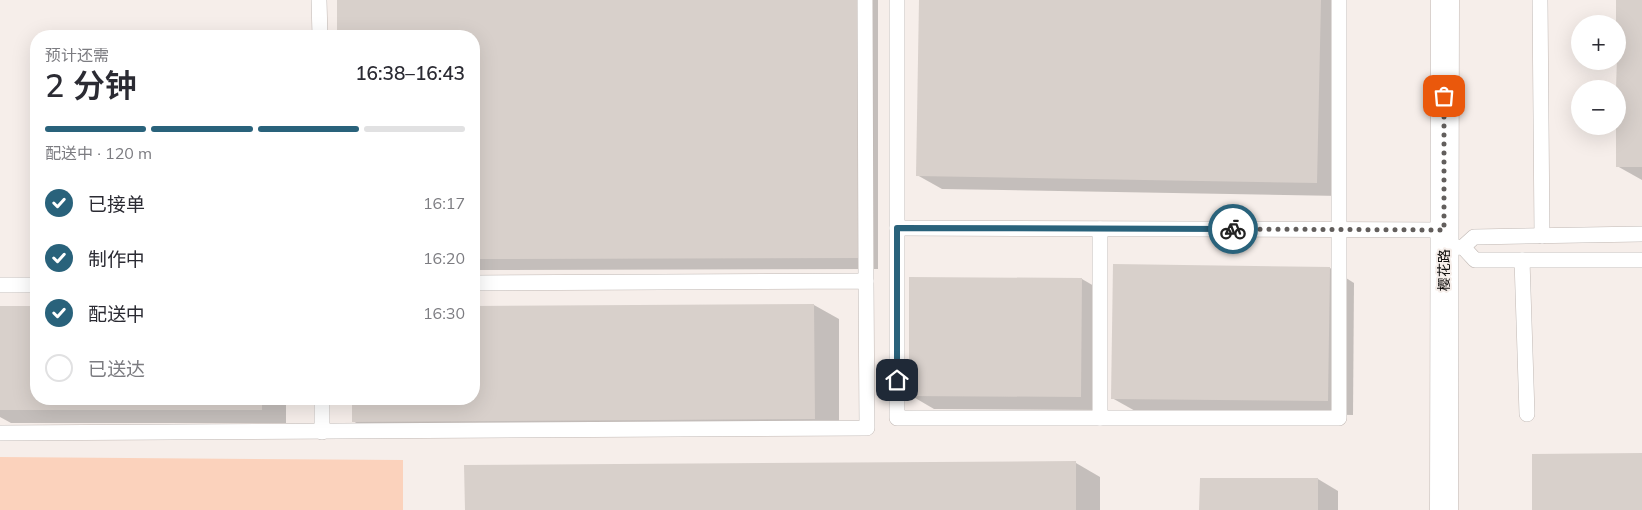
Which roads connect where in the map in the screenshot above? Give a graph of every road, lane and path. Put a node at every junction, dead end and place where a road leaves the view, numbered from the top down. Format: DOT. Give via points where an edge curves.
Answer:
graph roads {
  1 [pos="319,0"];
  2 [pos="865,0"];
  3 [pos="897,0"];
  4 [pos="1339,0"];
  5 [pos="1444,0"];
  6 [pos="1540,0"];
  7 [pos="320,30"];
  8 [pos="897,228"];
  9 [pos="1100,229"];
  10 [pos="1340,229"];
  11 [pos="1642,234"];
  12 [pos="1542,236"];
  13 [pos="1450,242"];
  14 [pos="1522,260"];
  15 [pos="1642,260"];
  16 [pos="866,281"];
  17 [pos="480,283"];
  18 [pos="0,285"];
  19 [pos="30,285"];
  20 [pos="322,405"];
  21 [pos="1527,414"];
  22 [pos="1100,418"];
  23 [pos="322,432"];
  24 [pos="0,433"];
  25 [pos="1444,510"];
  1 -- 7 [label="lane"];
  2 -- 16 [label="lane"];
  3 -- 8 [label="lane"];
  4 -- 10 [label="lane"];
  5 -- 13 [label="street, 樱花路"];
  6 -- 12 [label="lane"];
  8 -- 9 [label="lane"];
  8 -- 22 [label="lane" via="897,418"];
  9 -- 10 [label="lane"];
  9 -- 22 [label="lane"];
  10 -- 13 [label="lane"];
  10 -- 22 [label="lane" via="1339,418"];
  11 -- 12 [label="lane"];
  12 -- 13 [label="lane" via="1474,237"];
  13 -- 14 [label="lane" via="1475,260"];
  13 -- 25 [label="street, 樱花路"];
  14 -- 15 [label="lane"];
  14 -- 21 [label="lane"];
  16 -- 17 [label="lane"];
  16 -- 23 [label="lane" via="867,428"];
  18 -- 19 [label="lane"];
  20 -- 23 [label="lane"];
  23 -- 24 [label="lane"];
}
